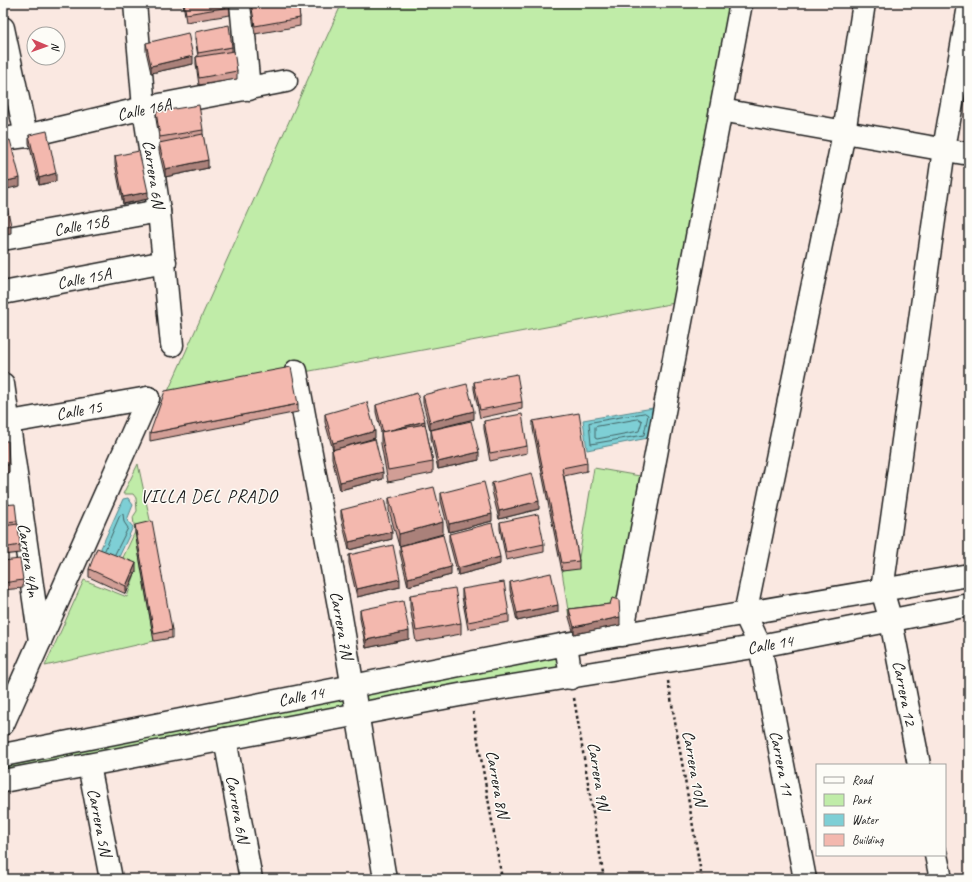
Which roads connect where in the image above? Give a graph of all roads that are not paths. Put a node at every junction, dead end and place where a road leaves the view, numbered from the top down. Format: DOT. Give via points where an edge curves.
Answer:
graph roads {
  1 [pos="135,3"];
  2 [pos="241,3"];
  3 [pos="741,3"];
  4 [pos="864,3"];
  5 [pos="969,6"];
  6 [pos="3,28"];
  7 [pos="286,81"];
  8 [pos="249,89"];
  9 [pos="144,108"];
  10 [pos="721,110"];
  11 [pos="844,133"];
  12 [pos="26,136"];
  13 [pos="3,139"];
  14 [pos="944,149"];
  15 [pos="969,154"];
  16 [pos="160,211"];
  17 [pos="3,239"];
  18 [pos="166,262"];
  19 [pos="3,293"];
  20 [pos="172,345"];
  21 [pos="296,371"];
  22 [pos="3,384"];
  23 [pos="10,422"];
  24 [pos="969,575"];
  25 [pos="882,590"];
  26 [pos="969,605"];
  27 [pos="744,614"];
  28 [pos="891,621"];
  29 [pos="622,635"];
  30 [pos="40,641"];
  31 [pos="566,644"];
  32 [pos="760,646"];
  33 [pos="571,678"];
  34 [pos="352,687"];
  35 [pos="357,714"];
  36 [pos="3,724"];
  37 [pos="225,739"];
  38 [pos="3,755"];
  39 [pos="919,764"];
  40 [pos="90,765"];
  41 [pos="3,781"];
  42 [pos="936,856"];
  43 [pos="111,879"];
  44 [pos="251,879"];
  45 [pos="386,879"];
  46 [pos="804,879"];
  47 [pos="941,879"];
  1 -- 9 [label="street, Carrera 6N"];
  2 -- 8 [label="street"];
  3 -- 10 [label="street"];
  4 -- 11 [label="street"];
  5 -- 14 [label="street"];
  6 -- 12 [label="street"];
  7 -- 8 [label="street, Calle 16A"];
  8 -- 9 [label="street, Calle 16A"];
  9 -- 12 [label="street, Calle 16A"];
  9 -- 16 [label="street, Carrera 6N"];
  10 -- 11 [label="street"];
  10 -- 29 [label="street"];
  11 -- 14 [label="street"];
  11 -- 27 [label="street"];
  12 -- 13 [label="street, Calle 16A"];
  14 -- 15 [label="street"];
  14 -- 25 [label="street"];
  16 -- 17 [label="street, Calle 15B"];
  16 -- 18 [label="street, Carrera 6N"];
  18 -- 19 [label="street, Calle 15A"];
  18 -- 20 [label="street, Carrera 6N"];
  21 -- 34 [label="street, Carrera 7N"];
  22 -- 23 [label="street, Carrera 4An"];
  23 -- 30 [label="street, Carrera 4An"];
  23 -- 30 [label="street, Calle 15" via="148,398"];
  24 -- 25 [label="street, Calle 14"];
  25 -- 27 [label="street, Calle 14"];
  25 -- 28 [label="street, Carrera 12"];
  26 -- 28 [label="street, Calle 14"];
  27 -- 29 [label="street, Calle 14"];
  27 -- 32 [label="street, Carrera 11"];
  28 -- 32 [label="street, Calle 14"];
  28 -- 39 [label="street, Carrera 12"];
  29 -- 31 [label="street, Calle 14"];
  30 -- 36 [label="street"];
  31 -- 33 [label="street"];
  31 -- 34 [label="street, Calle 14"];
  32 -- 33 [label="street, Calle 14"];
  32 -- 46 [label="street, Carrera 11"];
  33 -- 35 [label="street, Calle 14"];
  34 -- 35 [label="street, Carrera 7N"];
  34 -- 38 [label="street, Calle 14"];
  35 -- 37 [label="street, Calle 14"];
  35 -- 45 [label="street, Carrera 7N"];
  37 -- 40 [label="street, Calle 14"];
  37 -- 44 [label="street, Carrera 6N"];
  40 -- 41 [label="street, Calle 14"];
  40 -- 43 [label="street, Carrera 5N"];
  42 -- 47 [label="street"];
}
